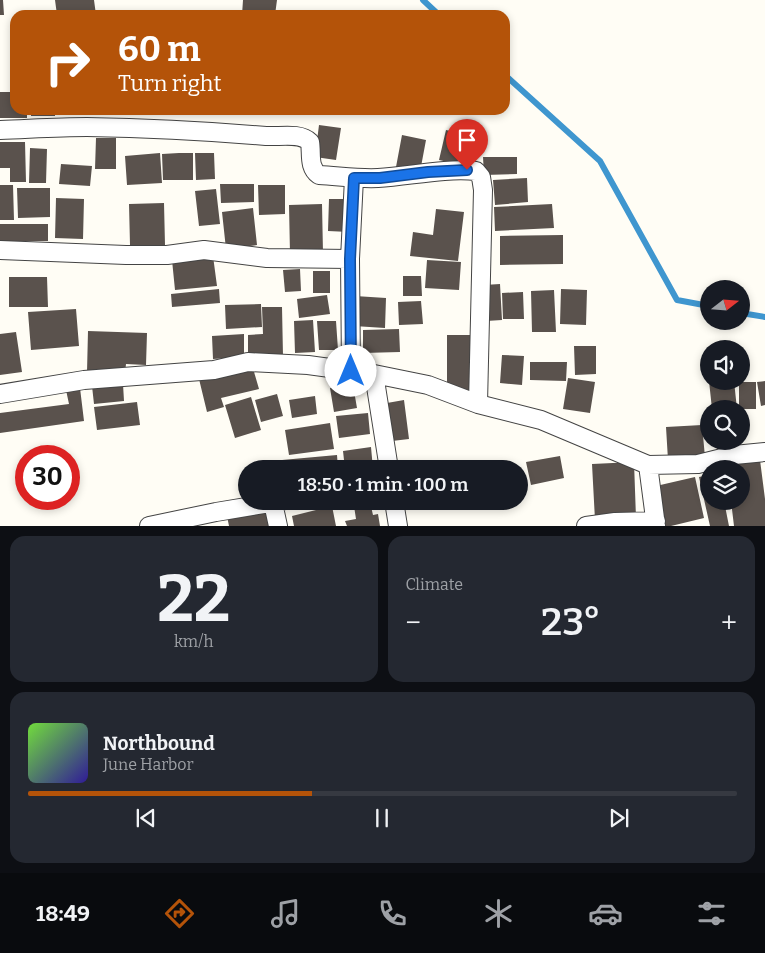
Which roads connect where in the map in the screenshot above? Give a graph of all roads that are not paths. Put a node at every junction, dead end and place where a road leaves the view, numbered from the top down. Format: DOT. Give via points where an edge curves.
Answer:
graph roads {
  1 [pos="0,130"];
  2 [pos="354,178"];
  3 [pos="0,250"];
  4 [pos="350,259"];
  5 [pos="351,371"];
  6 [pos="374,374"];
  7 [pos="0,394"];
  8 [pos="478,404"];
  9 [pos="764,457"];
  10 [pos="388,460"];
  11 [pos="648,464"];
  12 [pos="238,508"];
  13 [pos="278,510"];
  14 [pos="395,510"];
  15 [pos="656,523"];
  16 [pos="149,526"];
  17 [pos="278,526"];
  18 [pos="398,526"];
  19 [pos="586,526"];
  1 -- 2 [label="street" via="86,127 294,136 310,142 316,173"];
  2 -- 4 [label="street"];
  2 -- 8 [label="street" via="467,170 476,171 481,177"];
  3 -- 4 [label="street" via="126,255 167,255 204,250 267,258"];
  4 -- 5 [label="street"];
  5 -- 6 [label="street"];
  5 -- 7 [label="street" via="248,362 214,370 84,380"];
  6 -- 8 [label="street" via="428,385"];
  6 -- 10 [label="street"];
  8 -- 11 [label="street" via="541,420"];
  9 -- 11 [label="street" via="734,455 698,464"];
  11 -- 15 [label="street"];
  12 -- 16 [label="street"];
  13 -- 17 [label="street"];
  14 -- 18 [label="street"];
  15 -- 19 [label="street" via="615,522"];
}
